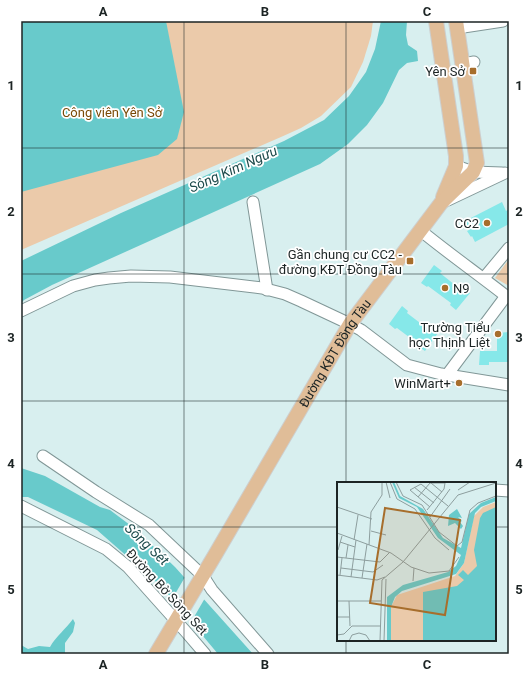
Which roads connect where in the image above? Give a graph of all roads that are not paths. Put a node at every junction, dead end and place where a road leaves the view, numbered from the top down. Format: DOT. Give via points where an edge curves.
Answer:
graph roads {
  1 [pos="503,21"];
  2 [pos="457,25"];
  3 [pos="436,26"];
  4 [pos="456,166"];
  5 [pos="475,168"];
  6 [pos="507,173"];
  7 [pos="253,202"];
  8 [pos="441,203"];
  9 [pos="420,230"];
  10 [pos="509,248"];
  11 [pos="484,278"];
  12 [pos="267,290"];
  13 [pos="508,296"];
  14 [pos="21,311"];
  15 [pos="350,324"];
  16 [pos="447,375"];
  17 [pos="509,385"];
  18 [pos="42,456"];
  19 [pos="496,490"];
  20 [pos="509,491"];
  21 [pos="21,506"];
  22 [pos="199,581"];
  23 [pos="177,618"];
  24 [pos="156,654"];
  25 [pos="205,654"];
  26 [pos="268,654"];
  1 -- 2 [label="street"];
  2 -- 3 [label="main road"];
  2 -- 5 [label="main road" via="468,63"];
  3 -- 4 [label="main road"];
  4 -- 5 [label="main road"];
  4 -- 8 [label="main road"];
  5 -- 6 [label="street"];
  5 -- 8 [label="main road"];
  6 -- 8 [label="street, Đường KĐT Đồng Tàu"];
  7 -- 12 [label="street"];
  8 -- 9 [label="main road, Đường KĐT Đồng Tàu"];
  9 -- 11 [label="street"];
  9 -- 15 [label="main road, Đường KĐT Đồng Tàu"];
  10 -- 11 [label="street"];
  11 -- 13 [label="street"];
  12 -- 14 [label="street" via="170,277 131,276 95,280 73,286"];
  12 -- 15 [label="street" via="285,294"];
  13 -- 16 [label="street"];
  15 -- 16 [label="street" via="407,365"];
  15 -- 22 [label="main road, Đường KĐT Đồng Tàu"];
  16 -- 17 [label="street"];
  18 -- 22 [label="street" via="149,525"];
  19 -- 20 [label="street"];
  21 -- 23 [label="street, Đường Bờ Sông Sét" via="106,549 128,567"];
  22 -- 23 [label="main road, Đường KĐT Đồng Tàu"];
  22 -- 26 [label="street" via="212,590"];
  23 -- 24 [label="main road"];
  23 -- 25 [label="street, Đường Bờ Sông Sét"];
}
